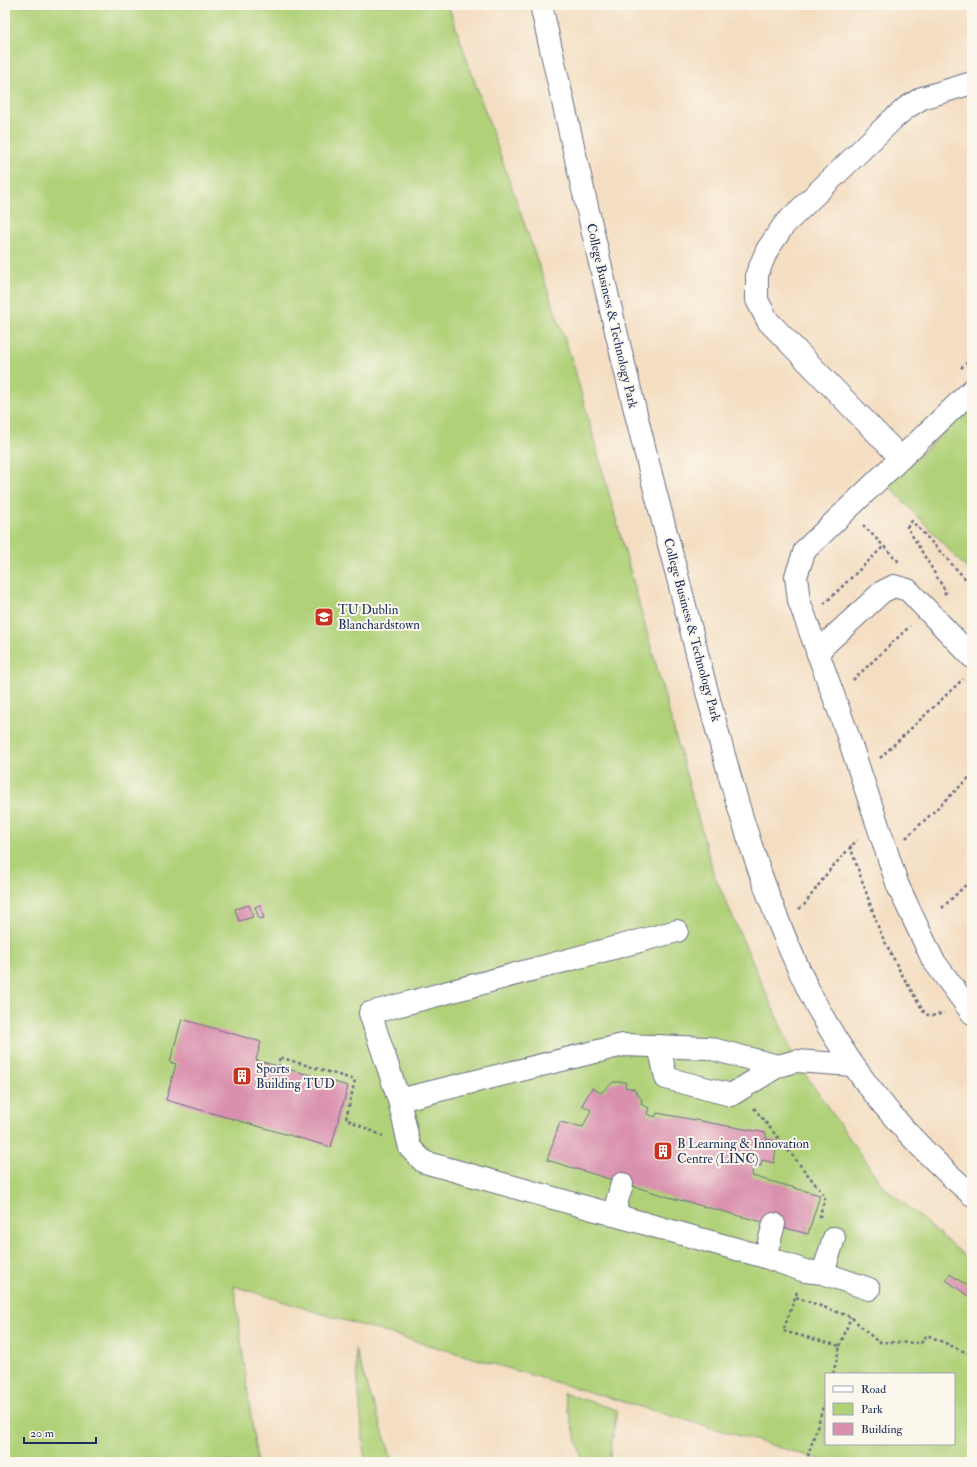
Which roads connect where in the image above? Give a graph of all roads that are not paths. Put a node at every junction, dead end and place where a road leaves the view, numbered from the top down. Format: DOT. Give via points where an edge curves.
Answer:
graph roads {
  1 [pos="541,5"];
  2 [pos="972,83"];
  3 [pos="972,390"];
  4 [pos="901,458"];
  5 [pos="817,652"];
  6 [pos="969,667"];
  7 [pos="677,931"];
  8 [pos="972,1014"];
  9 [pos="659,1046"];
  10 [pos="853,1065"];
  11 [pos="778,1066"];
  12 [pos="399,1100"];
  13 [pos="622,1184"];
  14 [pos="972,1195"];
  15 [pos="613,1215"];
  16 [pos="774,1224"];
  17 [pos="826,1232"];
  18 [pos="765,1257"];
  19 [pos="814,1272"];
  20 [pos="869,1289"];
  1 -- 10 [label="lane, College Business & Technology Park" via="640,433 716,723 755,858 779,923 812,997"];
  2 -- 4 [label="lane" via="922,98 892,120 784,225 767,250 757,274 757,300 768,321"];
  3 -- 4 [label="lane"];
  4 -- 5 [label="lane" via="805,550 796,576 799,601"];
  5 -- 6 [label="lane" via="882,592 894,586 908,590"];
  5 -- 8 [label="lane" via="898,886 933,960"];
  7 -- 12 [label="lane" via="370,1013"];
  9 -- 11 [label="lane" via="708,1048"];
  9 -- 11 [label="lane" via="666,1078 731,1095"];
  9 -- 12 [label="lane" via="623,1045"];
  10 -- 11 [label="lane" via="796,1061"];
  10 -- 14 [label="lane, College Business & Technology Park" via="894,1118 942,1169"];
  12 -- 15 [label="lane" via="410,1148 424,1162"];
  13 -- 15 [label="lane"];
  15 -- 18 [label="lane"];
  16 -- 18 [label="lane"];
  17 -- 19 [label="lane"];
  18 -- 19 [label="lane"];
  19 -- 20 [label="lane"];
}
